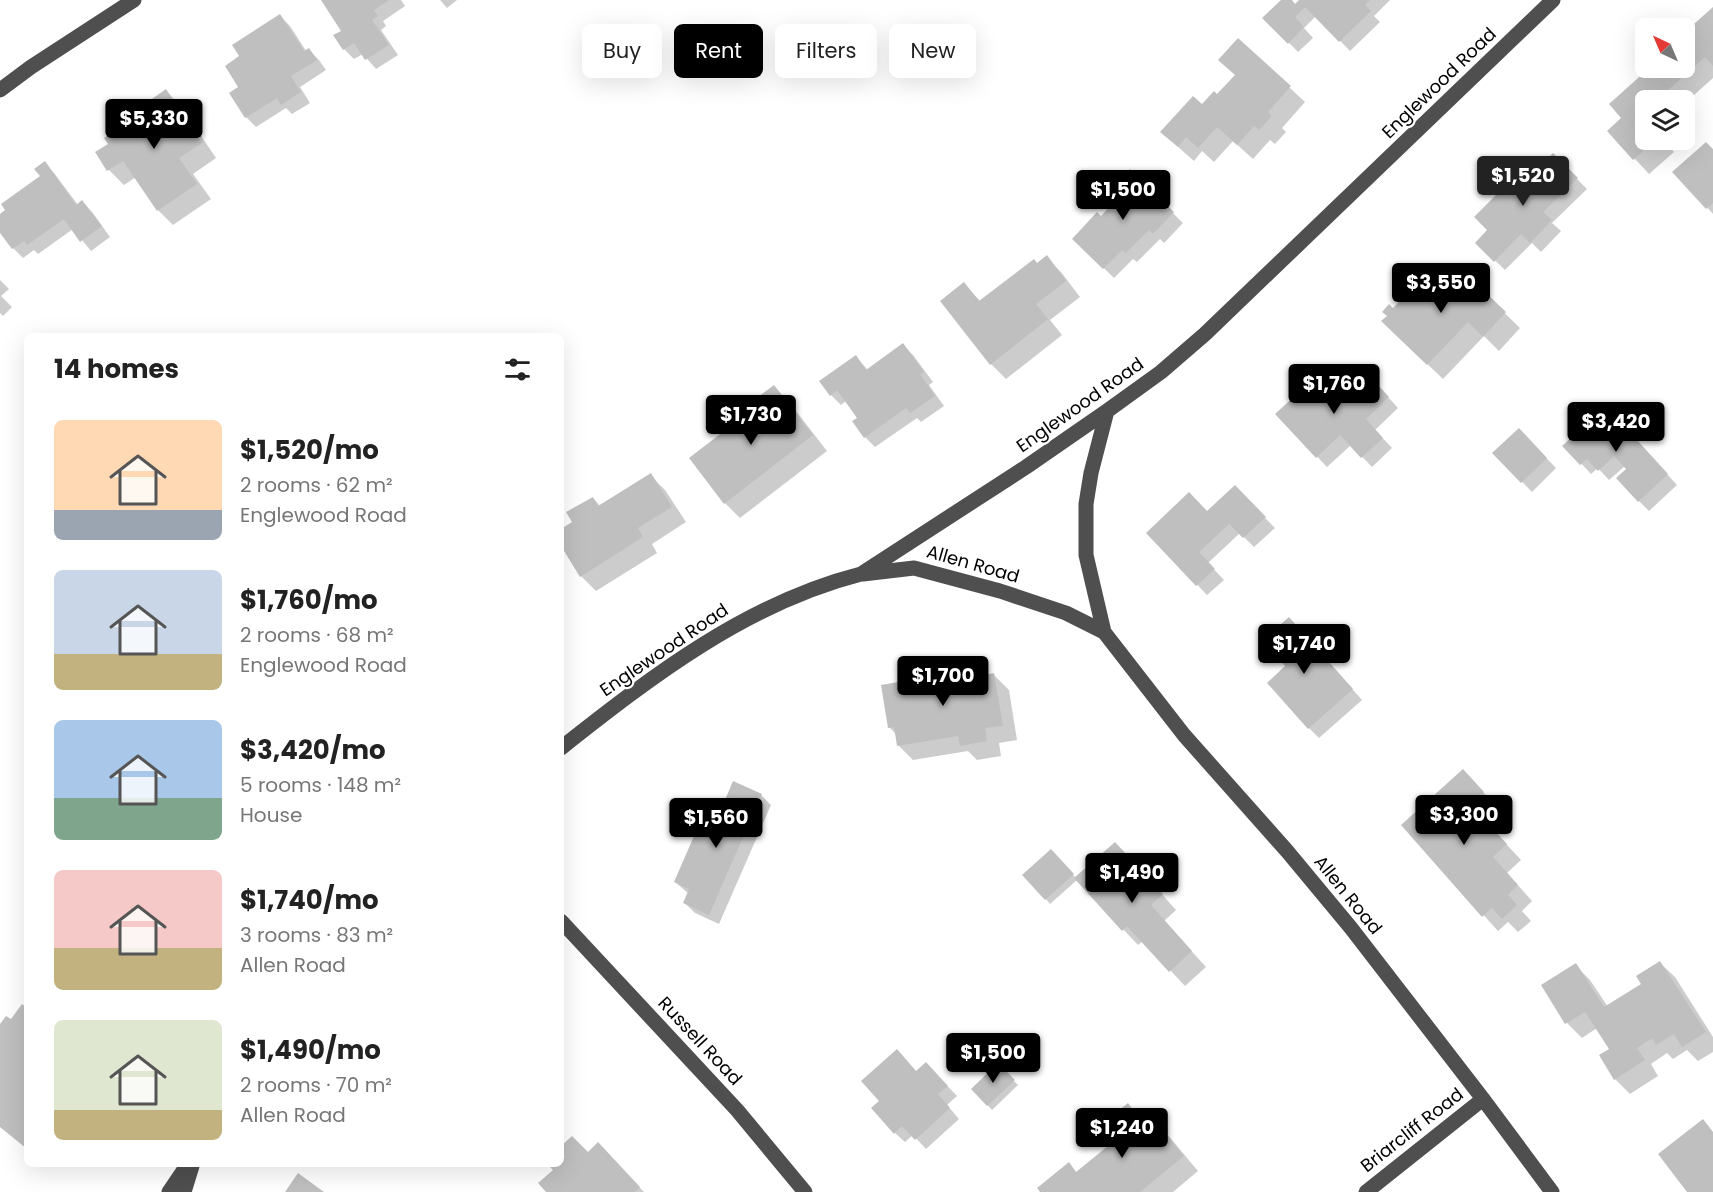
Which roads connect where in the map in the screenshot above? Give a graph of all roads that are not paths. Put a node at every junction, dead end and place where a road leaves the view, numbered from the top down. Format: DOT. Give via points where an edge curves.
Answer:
graph roads {
  1 [pos="134,0"];
  2 [pos="1553,0"];
  3 [pos="0,90"];
  4 [pos="1107,411"];
  5 [pos="861,574"];
  6 [pos="1104,632"];
  7 [pos="564,746"];
  8 [pos="564,924"];
  9 [pos="1483,1099"];
  10 [pos="188,1167"];
  11 [pos="189,1167"];
  12 [pos="169,1192"];
  13 [pos="184,1192"];
  14 [pos="805,1192"];
  15 [pos="1366,1192"];
  16 [pos="1552,1192"];
  1 -- 3 [label="street"];
  2 -- 4 [label="street, Englewood Road" via="1205,334"];
  4 -- 5 [label="street, Englewood Road"];
  4 -- 6 [label="street, Allen Road" via="1086,504 1086,555"];
  5 -- 6 [label="street, Allen Road" via="914,568 1066,613"];
  5 -- 7 [label="street, Englewood Road" via="786,598 741,622 658,674"];
  6 -- 9 [label="street, Allen Road" via="1184,735 1351,928"];
  8 -- 14 [label="street, Russell Road" via="737,1110"];
  9 -- 15 [label="street, Briarcliff Road"];
  9 -- 16 [label="street, Allen Road"];
  10 -- 12 [label="street"];
  11 -- 13 [label="street"];
}
